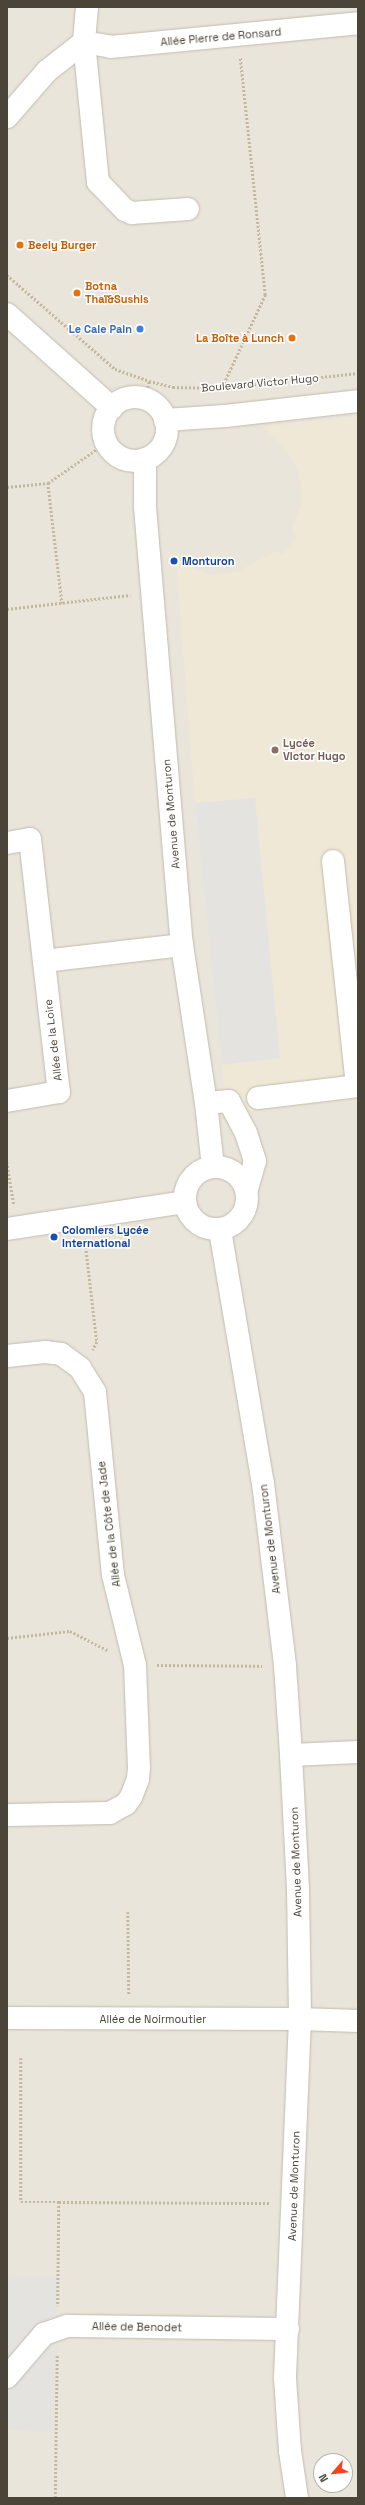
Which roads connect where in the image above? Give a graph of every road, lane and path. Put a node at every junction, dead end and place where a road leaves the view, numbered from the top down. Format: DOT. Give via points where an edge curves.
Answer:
graph roads {
  1 [pos="88,7"];
  2 [pos="358,23"];
  3 [pos="238,36"];
  4 [pos="84,42"];
  5 [pos="7,117"];
  6 [pos="188,209"];
  7 [pos="7,276"];
  8 [pos="7,314"];
  9 [pos="358,373"];
  10 [pos="222,388"];
  11 [pos="147,390"];
  12 [pos="358,401"];
  13 [pos="112,408"];
  14 [pos="166,420"];
  15 [pos="107,442"];
  16 [pos="145,459"];
  17 [pos="48,483"];
  18 [pos="7,487"];
  19 [pos="132,595"];
  20 [pos="62,603"];
  21 [pos="7,609"];
  22 [pos="7,843"];
  23 [pos="333,861"];
  24 [pos="182,946"];
  25 [pos="44,961"];
  26 [pos="358,1086"];
  27 [pos="258,1098"];
  28 [pos="7,1101"];
  29 [pos="206,1103"];
  30 [pos="7,1162"];
  31 [pos="213,1167"];
  32 [pos="247,1189"];
  33 [pos="185,1202"];
  34 [pos="83,1218"];
  35 [pos="12,1228"];
  36 [pos="220,1230"];
  37 [pos="7,1356"];
  38 [pos="80,1368"];
  39 [pos="358,1752"];
  40 [pos="291,1755"];
  41 [pos="7,1815"];
  42 [pos="128,1912"];
  43 [pos="7,2018"];
  44 [pos="300,2019"];
  45 [pos="130,2020"];
  46 [pos="358,2021"];
  47 [pos="21,2058"];
  48 [pos="60,2202"];
  49 [pos="294,2203"];
  50 [pos="58,2329"];
  51 [pos="288,2329"];
  52 [pos="7,2377"];
  53 [pos="55,2498"];
  54 [pos="297,2498"];
  1 -- 4 [label="street"];
  2 -- 3 [label="street, Allée Pierre de Ronsard"];
  3 -- 4 [label="street, Allée Pierre de Ronsard" via="111,47"];
  3 -- 10 [label="path" via="265,295"];
  4 -- 5 [label="street" via="47,71"];
  4 -- 6 [label="street" via="98,182 125,210 132,213"];
  7 -- 11 [label="path, Boulevard Victor Hugo" via="115,369"];
  8 -- 13 [label="street"];
  9 -- 10 [label="path, Boulevard Victor Hugo"];
  10 -- 11 [label="path, Boulevard Victor Hugo" via="173,387"];
  11 -- 13 [label="street" via="127,398"];
  11 -- 14 [label="street"];
  12 -- 14 [label="street"];
  13 -- 15 [label="street" via="103,428"];
  14 -- 16 [label="street" via="163,444 158,451"];
  15 -- 16 [label="street" via="122,458"];
  15 -- 17 [label="path"];
  16 -- 24 [label="street, Avenue de Monturon" via="145,507"];
  17 -- 18 [label="path"];
  17 -- 20 [label="path"];
  19 -- 20 [label="path"];
  20 -- 21 [label="path"];
  22 -- 25 [label="street, Allée de la Loire" via="30,839"];
  23 -- 26 [label="street"];
  24 -- 25 [label="street"];
  24 -- 29 [label="street, Avenue de Monturon"];
  25 -- 28 [label="street, Allée de la Loire" via="59,1092"];
  26 -- 27 [label="street"];
  29 -- 31 [label="street, Avenue de Monturon"];
  29 -- 32 [label="street" via="228,1101 246,1133 255,1161 254,1174"];
  30 -- 35 [label="path"];
  31 -- 32 [label="street" via="235,1172"];
  31 -- 33 [label="street" via="196,1174 188,1184"];
  32 -- 36 [label="street" via="248,1204 244,1214 236,1224"];
  33 -- 34 [label="street"];
  33 -- 36 [label="street" via="195,1222 208,1229"];
  34 -- 35 [label="street"];
  34 -- 38 [label="path" via="97,1342"];
  36 -- 40 [label="street, Avenue de Monturon" via="263,1483 284,1666"];
  37 -- 38 [label="street, Allée de la Côte de Jade" via="54,1352 67,1357"];
  38 -- 41 [label="street, Allée de la Côte de Jade" via="95,1392 113,1575 135,1665 138,1779 126,1804 103,1815"];
  39 -- 40 [label="street"];
  40 -- 44 [label="street, Avenue de Monturon" via="298,1890"];
  42 -- 45 [label="path"];
  43 -- 45 [label="street, Allée de Noirmoutier"];
  44 -- 45 [label="street, Allée de Noirmoutier"];
  44 -- 46 [label="street, Allée de Noirmoutier"];
  44 -- 49 [label="street, Avenue de Monturon"];
  47 -- 48 [label="path" via="21,2202"];
  48 -- 49 [label="path"];
  48 -- 50 [label="path"];
  49 -- 51 [label="street, Avenue de Monturon"];
  50 -- 51 [label="street, Allée de Benodet" via="67,2326"];
  50 -- 52 [label="street, Allée de Benodet" via="37,2341"];
  50 -- 53 [label="path"];
  51 -- 54 [label="street, Avenue de Monturon" via="286,2411"];
}
